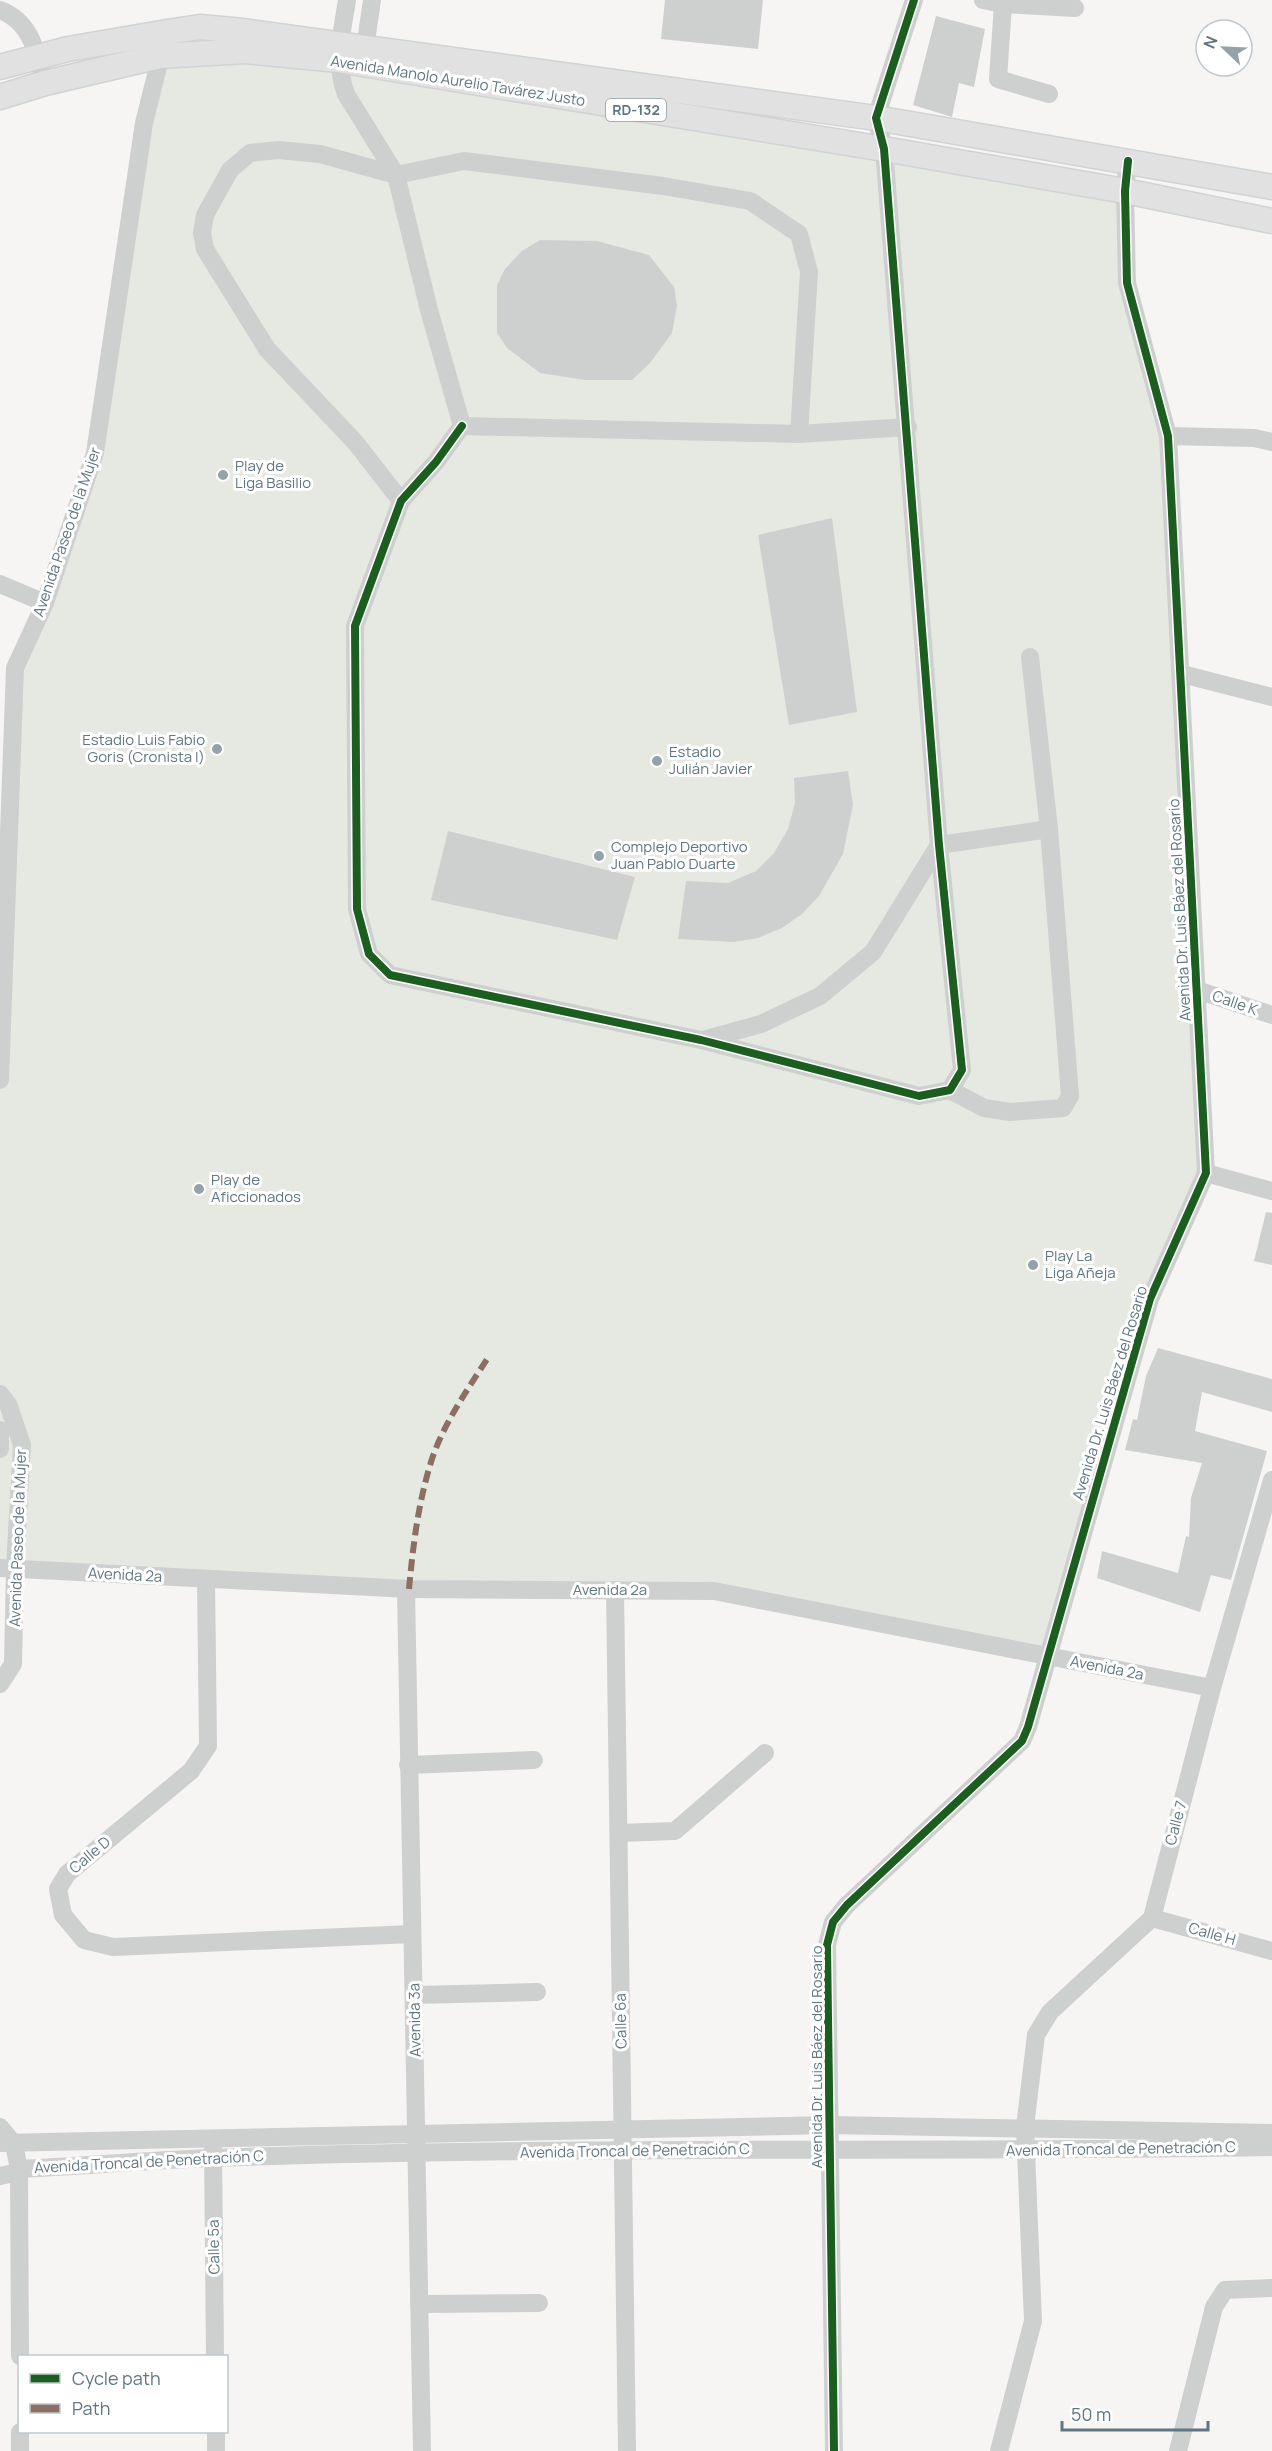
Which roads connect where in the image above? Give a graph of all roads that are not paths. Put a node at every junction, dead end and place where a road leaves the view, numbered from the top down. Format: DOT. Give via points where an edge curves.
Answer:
graph roads {
  1 [pos="347,0"];
  2 [pos="372,0"];
  3 [pos="914,0"];
  4 [pos="983,0"];
  5 [pos="1003,4"];
  6 [pos="1075,8"];
  7 [pos="0,10"];
  8 [pos="167,32"];
  9 [pos="365,48"];
  10 [pos="339,53"];
  11 [pos="160,56"];
  12 [pos="38,57"];
  13 [pos="0,67"];
  14 [pos="45,83"];
  15 [pos="1049,94"];
  16 [pos="0,97"];
  17 [pos="876,118"];
  18 [pos="884,149"];
  19 [pos="1128,161"];
  20 [pos="396,175"];
  21 [pos="1272,186"];
  22 [pos="1125,191"];
  23 [pos="1272,220"];
  24 [pos="462,426"];
  25 [pos="908,427"];
  26 [pos="799,434"];
  27 [pos="1168,436"];
  28 [pos="1272,442"];
  29 [pos="401,501"];
  30 [pos="0,584"];
  31 [pos="45,603"];
  32 [pos="1030,657"];
  33 [pos="1182,674"];
  34 [pos="1272,697"];
  35 [pos="1049,830"];
  36 [pos="939,845"];
  37 [pos="1197,990"];
  38 [pos="1272,1015"];
  39 [pos="2,1034"];
  40 [pos="701,1040"];
  41 [pos="0,1080"];
  42 [pos="950,1090"];
  43 [pos="1206,1173"];
  44 [pos="1272,1191"];
  45 [pos="0,1394"];
  46 [pos="0,1430"];
  47 [pos="0,1449"];
  48 [pos="1272,1480"];
  49 [pos="7,1568"];
  50 [pos="206,1580"];
  51 [pos="406,1589"];
  52 [pos="615,1590"];
  53 [pos="1047,1656"];
  54 [pos="0,1684"];
  55 [pos="1212,1688"];
  56 [pos="765,1753"];
  57 [pos="534,1761"];
  58 [pos="408,1766"];
  59 [pos="619,1833"];
  60 [pos="1152,1918"];
  61 [pos="412,1934"];
  62 [pos="1272,1951"];
  63 [pos="537,1992"];
  64 [pos="414,1995"];
  65 [pos="830,2125"];
  66 [pos="0,2127"];
  67 [pos="1025,2127"];
  68 [pos="622,2129"];
  69 [pos="416,2133"];
  70 [pos="1272,2133"];
  71 [pos="213,2138"];
  72 [pos="7,2144"];
  73 [pos="1272,2147"];
  74 [pos="831,2148"];
  75 [pos="622,2151"];
  76 [pos="1025,2151"];
  77 [pos="416,2154"];
  78 [pos="213,2158"];
  79 [pos="19,2169"];
  80 [pos="0,2176"];
  81 [pos="1272,2288"];
  82 [pos="539,2303"];
  83 [pos="419,2304"];
  84 [pos="20,2355"];
  85 [pos="215,2355"];
  86 [pos="20,2433"];
  87 [pos="216,2433"];
  88 [pos="20,2451"];
  89 [pos="216,2451"];
  90 [pos="422,2451"];
  91 [pos="627,2451"];
  92 [pos="834,2451"];
  93 [pos="999,2451"];
  94 [pos="1178,2451"];
  1 -- 10 [label="street"];
  2 -- 9 [label="street"];
  3 -- 17 [label="street"];
  4 -- 5 [label="street"];
  5 -- 6 [label="street"];
  5 -- 15 [label="street" via="998,79"];
  7 -- 12 [label="street" via="31,35"];
  8 -- 10 [label="main road, Avenida Manolo Aurelio Tavárez Justo / RD-132" via="200,27"];
  8 -- 11 [label="street, Avenida Paseo de la Mujer"];
  8 -- 12 [label="main road, Avenida Manolo Aurelio Tavárez Justo / RD-132"];
  9 -- 10 [label="main road, Avenida Manolo Aurelio Tavárez Justo / RD-132"];
  9 -- 17 [label="main road, Avenida Manolo Aurelio Tavárez Justo / RD-132"];
  10 -- 11 [label="main road, Avenida Manolo Aurelio Tavárez Justo / RD-132" via="245,51"];
  10 -- 18 [label="main road, Avenida Manolo Aurelio Tavárez Justo / RD-132"];
  10 -- 20 [label="street" via="346,94"];
  11 -- 14 [label="main road, Avenida Manolo Aurelio Tavárez Justo / RD-132"];
  11 -- 31 [label="street, Avenida Paseo de la Mujer" via="144,123 95,453"];
  12 -- 13 [label="main road, Avenida Manolo Aurelio Tavárez Justo / RD-132"];
  12 -- 14 [label="street"];
  14 -- 16 [label="main road, Avenida Manolo Aurelio Tavárez Justo / RD-132"];
  17 -- 18 [label="street"];
  17 -- 19 [label="main road, Avenida Manolo Aurelio Tavárez Justo / RD-132"];
  18 -- 22 [label="main road, Avenida Manolo Aurelio Tavárez Justo / RD-132"];
  18 -- 25 [label="street"];
  19 -- 21 [label="main road, Avenida Manolo Aurelio Tavárez Justo / RD-132"];
  19 -- 22 [label="street, Avenida Dr. Luis Báez del Rosario"];
  20 -- 24 [label="street"];
  20 -- 26 [label="street" via="464,161 750,201 799,234 809,272"];
  20 -- 29 [label="street" via="320,154 278,150 250,153 230,170 205,215 202,233 205,249 267,349 355,442"];
  22 -- 23 [label="main road, Avenida Manolo Aurelio Tavárez Justo / RD-132"];
  22 -- 27 [label="street, Avenida Dr. Luis Báez del Rosario" via="1127,283"];
  24 -- 26 [label="street"];
  24 -- 29 [label="street"];
  25 -- 26 [label="street"];
  25 -- 36 [label="street"];
  27 -- 28 [label="street"];
  27 -- 33 [label="street, Avenida Dr. Luis Báez del Rosario"];
  29 -- 40 [label="street" via="355,626 357,909 369,954 390,975"];
  30 -- 31 [label="street"];
  31 -- 39 [label="street, Avenida Paseo de la Mujer" via="15,668"];
  32 -- 35 [label="street"];
  33 -- 34 [label="street"];
  33 -- 37 [label="street, Avenida Dr. Luis Báez del Rosario"];
  35 -- 36 [label="street"];
  35 -- 42 [label="street" via="1068,1103 1063,1108 1010,1112 984,1108"];
  36 -- 40 [label="street" via="873,952 820,996 761,1024"];
  36 -- 42 [label="street" via="962,1070"];
  37 -- 38 [label="street, Calle K"];
  37 -- 43 [label="street, Avenida Dr. Luis Báez del Rosario"];
  39 -- 41 [label="street, Avenida Paseo de la Mujer"];
  40 -- 42 [label="street" via="919,1096"];
  43 -- 44 [label="street"];
  43 -- 53 [label="street, Avenida Dr. Luis Báez del Rosario" via="1150,1299"];
  45 -- 49 [label="street, Avenida Paseo de la Mujer" via="8,1404 22,1445"];
  46 -- 47 [label="street, Avenida Paseo de la Mujer"];
  48 -- 55 [label="street, Calle 7"];
  49 -- 50 [label="street, Avenida 2a"];
  49 -- 54 [label="street, Avenida Paseo de la Mujer" via="14,1664"];
  50 -- 51 [label="street, Avenida 2a"];
  50 -- 61 [label="street, Calle D" via="208,1746 191,1771 67,1874 58,1889 63,1915 84,1940 112,1947"];
  51 -- 52 [label="street, Avenida 2a"];
  51 -- 58 [label="street, Avenida 3a"];
  52 -- 53 [label="street, Avenida 2a" via="714,1591"];
  52 -- 59 [label="street, Calle 6a"];
  53 -- 55 [label="street, Avenida 2a"];
  53 -- 65 [label="street, Avenida Dr. Luis Báez del Rosario" via="1022,1741 833,1922 827,1945"];
  55 -- 60 [label="street, Calle 7"];
  56 -- 59 [label="street" via="675,1831"];
  57 -- 58 [label="street"];
  58 -- 61 [label="street, Avenida 3a"];
  59 -- 68 [label="street, Calle 6a"];
  60 -- 62 [label="street, Calle H"];
  60 -- 67 [label="street" via="1050,2012 1036,2035"];
  61 -- 64 [label="street, Avenida 3a"];
  63 -- 64 [label="street"];
  64 -- 69 [label="street, Avenida 3a"];
  65 -- 67 [label="street, Avenida Troncal de Penetración C"];
  65 -- 68 [label="street, Avenida Troncal de Penetración C"];
  65 -- 74 [label="street, Avenida Dr. Luis Báez del Rosario"];
  66 -- 72 [label="street"];
  67 -- 70 [label="street, Avenida Troncal de Penetración C"];
  67 -- 76 [label="street"];
  68 -- 69 [label="street, Avenida Troncal de Penetración C"];
  68 -- 75 [label="street, Calle 6a"];
  69 -- 71 [label="street, Avenida Troncal de Penetración C"];
  69 -- 77 [label="street, Avenida 3a"];
  71 -- 72 [label="street, Avenida Troncal de Penetración C"];
  71 -- 78 [label="street, Calle 5a"];
  72 -- 79 [label="street"];
  73 -- 76 [label="street, Avenida Troncal de Penetración C"];
  74 -- 75 [label="street, Avenida Troncal de Penetración C"];
  74 -- 76 [label="street, Avenida Troncal de Penetración C"];
  74 -- 92 [label="street, Avenida Dr. Luis Báez del Rosario"];
  75 -- 77 [label="street, Avenida Troncal de Penetración C"];
  75 -- 91 [label="street, Calle 6a"];
  76 -- 93 [label="street" via="1033,2321"];
  77 -- 78 [label="street, Avenida Troncal de Penetración C"];
  77 -- 83 [label="street, Avenida 3a"];
  78 -- 79 [label="street, Avenida Troncal de Penetración C"];
  78 -- 85 [label="street, Calle 5a"];
  79 -- 80 [label="street, Avenida Troncal de Penetración C"];
  79 -- 84 [label="street"];
  81 -- 94 [label="street" via="1225,2290 1214,2307"];
  82 -- 83 [label="street"];
  83 -- 90 [label="street, Avenida 3a"];
  86 -- 88 [label="street"];
  87 -- 89 [label="street"];
}
